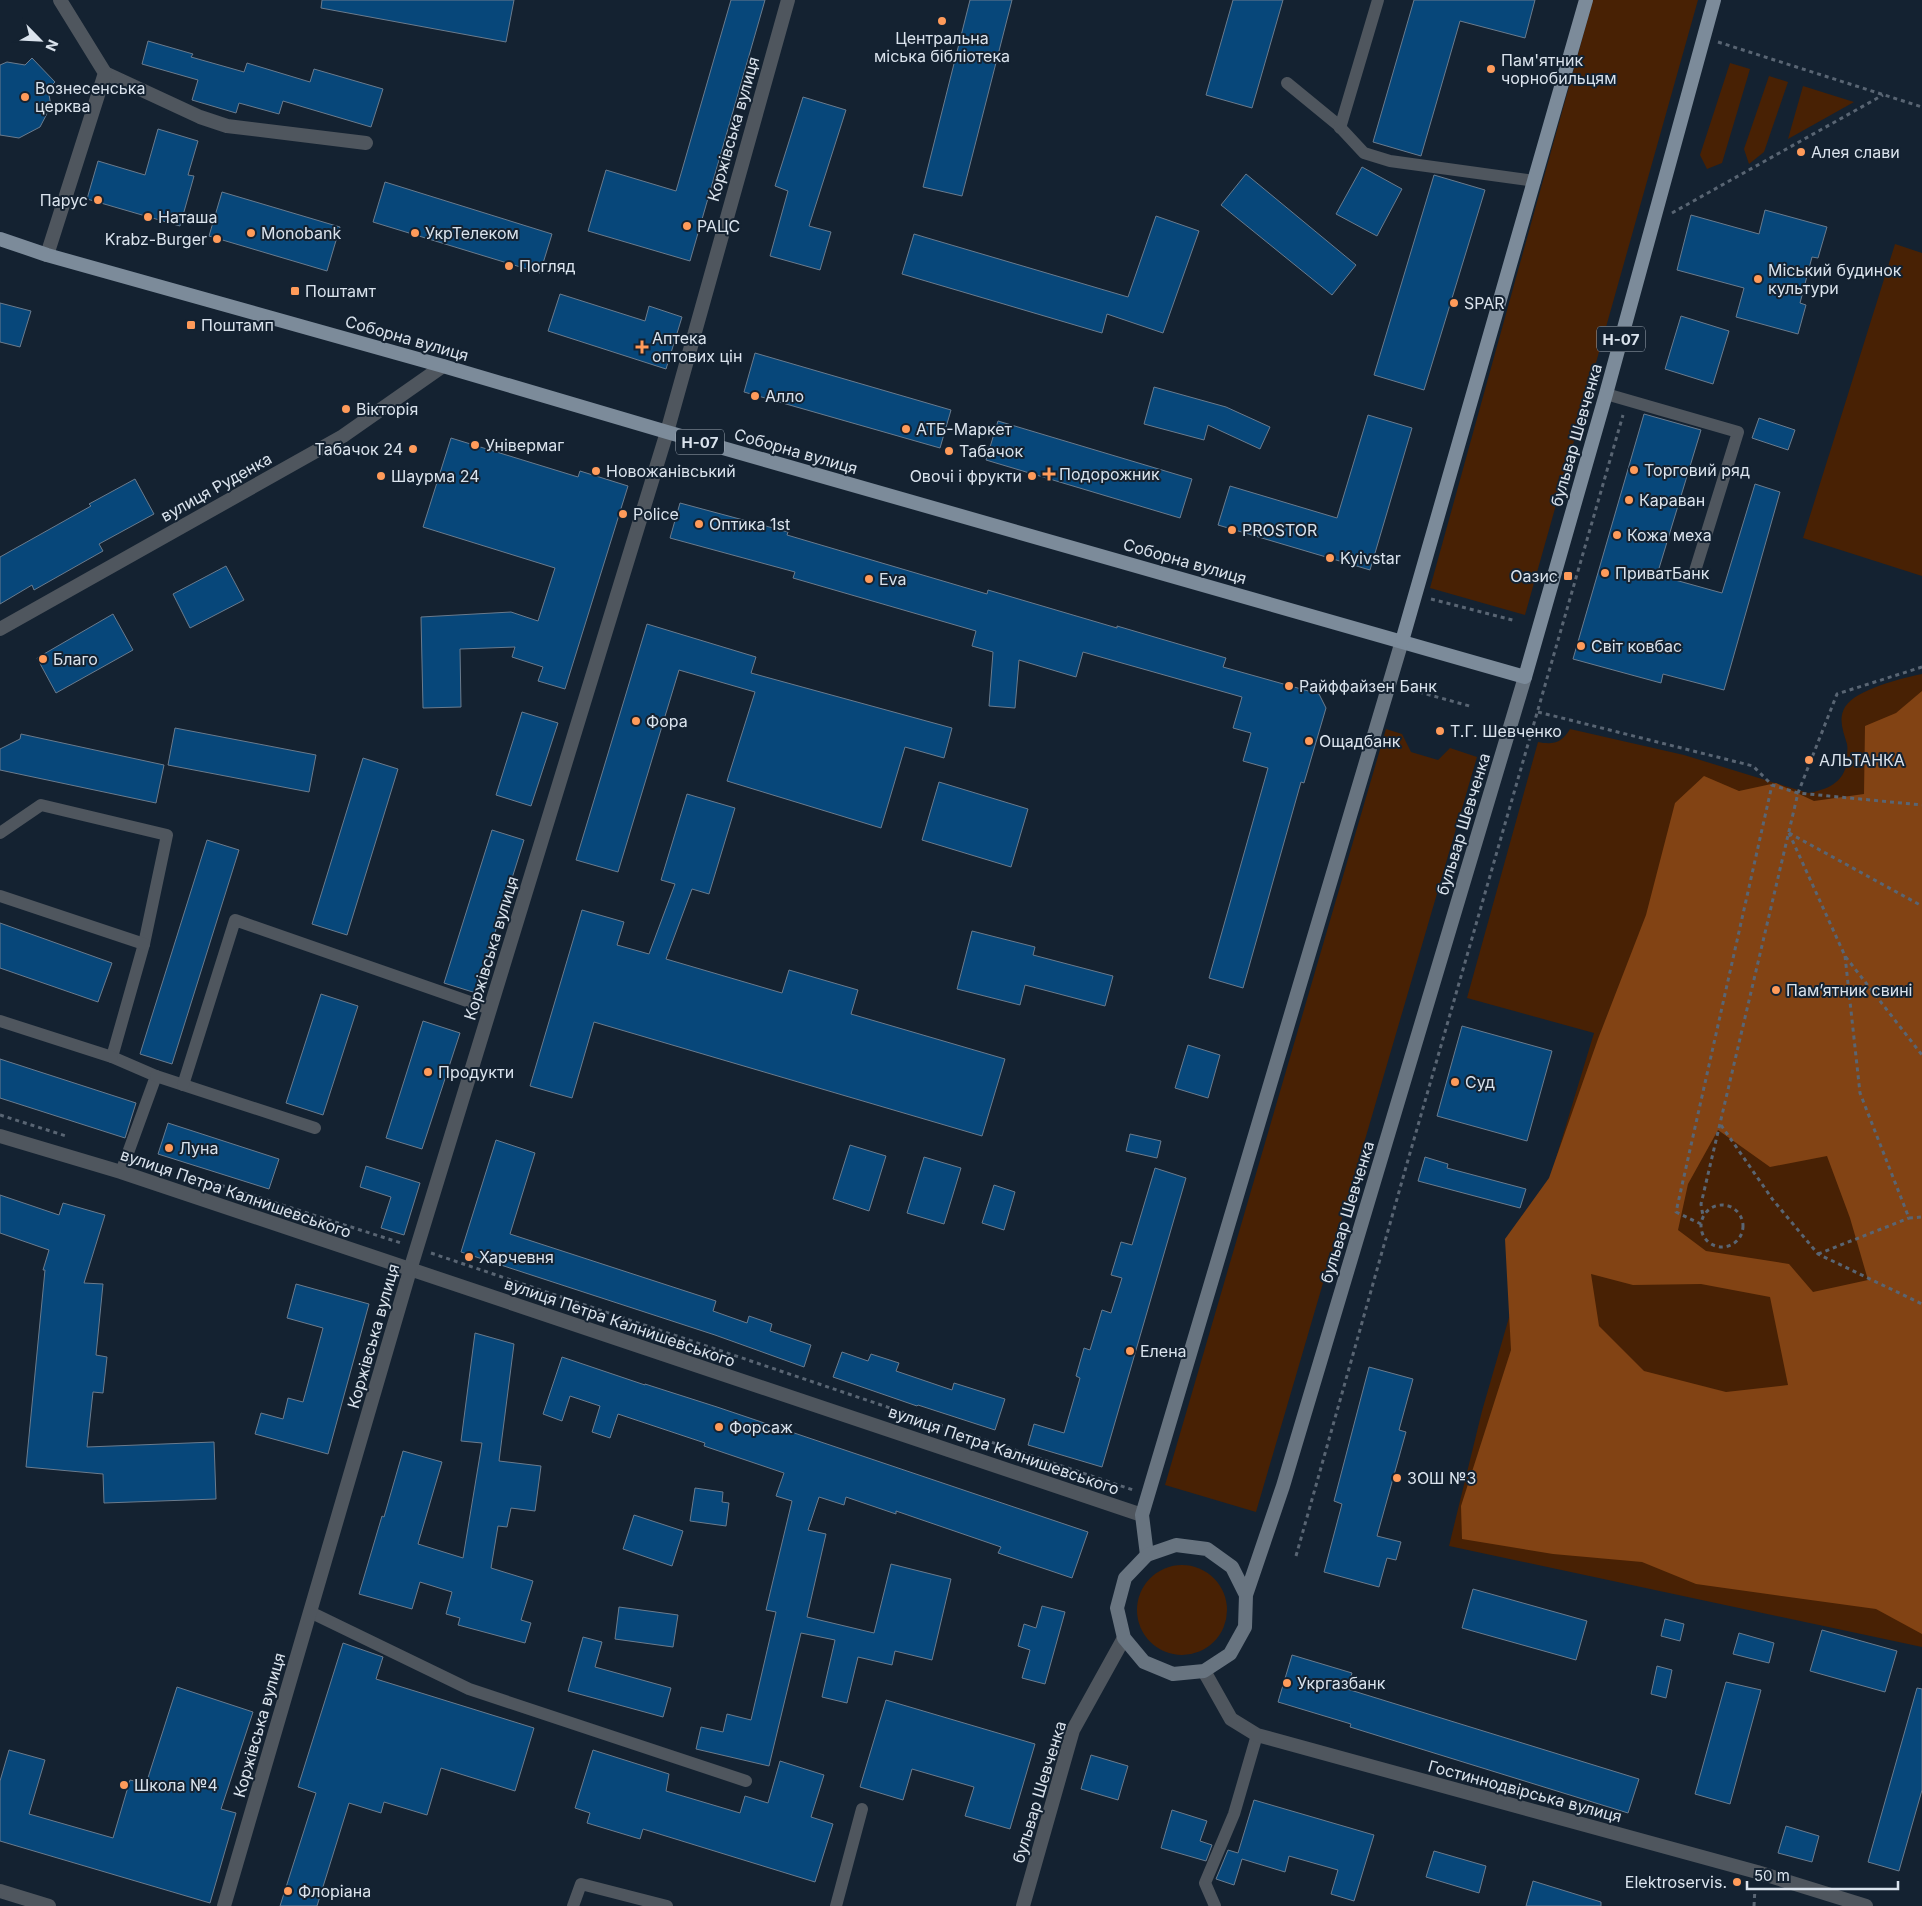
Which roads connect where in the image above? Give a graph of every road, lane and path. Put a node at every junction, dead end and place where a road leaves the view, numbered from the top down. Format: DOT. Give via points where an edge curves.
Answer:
graph roads {
  1 [pos="60,0"];
  2 [pos="788,0"];
  3 [pos="1378,0"];
  4 [pos="1586,0"];
  5 [pos="1714,0"];
  6 [pos="1704,37"];
  7 [pos="105,73"];
  8 [pos="1287,83"];
  9 [pos="1883,95"];
  10 [pos="1922,107"];
  11 [pos="1340,128"];
  12 [pos="366,143"];
  13 [pos="1536,181"];
  14 [pos="1652,224"];
  15 [pos="0,239"];
  16 [pos="47,254"];
  17 [pos="443,366"];
  18 [pos="1606,394"];
  19 [pos="1627,400"];
  20 [pos="667,432"];
  21 [pos="1695,571"];
  22 [pos="1431,599"];
  23 [pos="1516,621"];
  24 [pos="0,629"];
  25 [pos="1402,641"];
  26 [pos="1922,667"];
  27 [pos="1525,678"];
  28 [pos="1420,692"];
  29 [pos="1474,707"];
  30 [pos="1538,712"];
  31 [pos="1772,785"];
  32 [pos="1798,793"];
  33 [pos="1922,805"];
  34 [pos="1789,832"];
  35 [pos="0,833"];
  36 [pos="0,896"];
  37 [pos="1922,906"];
  38 [pos="144,944"];
  39 [pos="1845,956"];
  40 [pos="490,1009"];
  41 [pos="0,1021"];
  42 [pos="1922,1055"];
  43 [pos="112,1057"];
  44 [pos="156,1076"];
  45 [pos="183,1085"];
  46 [pos="0,1115"];
  47 [pos="1720,1125"];
  48 [pos="315,1128"];
  49 [pos="0,1136"];
  50 [pos="73,1138"];
  51 [pos="121,1172"];
  52 [pos="198,1178"];
  53 [pos="1703,1216"];
  54 [pos="1922,1217"];
  55 [pos="1909,1218"];
  56 [pos="1701,1224"];
  57 [pos="417,1248"];
  58 [pos="1818,1254"];
  59 [pos="410,1270"];
  60 [pos="1922,1304"];
  61 [pos="1148,1495"];
  62 [pos="1142,1515"];
  63 [pos="1147,1555"];
  64 [pos="1296,1556"];
  65 [pos="1246,1595"];
  66 [pos="310,1612"];
  67 [pos="1124,1638"];
  68 [pos="1204,1671"];
  69 [pos="1257,1735"];
  70 [pos="746,1781"];
  71 [pos="862,1809"];
  72 [pos="0,1891"];
  73 [pos="49,1906"];
  74 [pos="224,1906"];
  75 [pos="573,1906"];
  76 [pos="667,1906"];
  77 [pos="836,1906"];
  78 [pos="1023,1906"];
  79 [pos="1215,1906"];
  80 [pos="1866,1906"];
  1 -- 7 [label="street"];
  2 -- 20 [label="street, Коржівська вулиця"];
  3 -- 11 [label="lane"];
  4 -- 13 [label="main road"];
  5 -- 6 [label="main road, бульвар Шевченка / Н-07"];
  6 -- 9 [label="path"];
  6 -- 14 [label="main road, бульвар Шевченка / Н-07"];
  7 -- 12 [label="street" via="200,117 227,126"];
  7 -- 16 [label="street"];
  8 -- 11 [label="lane"];
  9 -- 10 [label="path"];
  9 -- 14 [label="path"];
  11 -- 13 [label="lane" via="1364,153 1390,161"];
  13 -- 25 [label="main road"];
  14 -- 18 [label="main road, бульвар Шевченка / Н-07"];
  15 -- 16 [label="main road, Соборна вулиця / Н-07"];
  16 -- 17 [label="main road, Соборна вулиця / Н-07"];
  17 -- 20 [label="main road, Соборна вулиця / Н-07"];
  17 -- 24 [label="street, вулиця Руденка" via="343,436"];
  18 -- 19 [label="lane"];
  18 -- 27 [label="main road, бульвар Шевченка / Н-07"];
  19 -- 21 [label="lane" via="1738,432"];
  19 -- 30 [label="path"];
  20 -- 25 [label="main road, Соборна вулиця / Н-07"];
  20 -- 40 [label="street, Коржівська вулиця"];
  22 -- 23 [label="path"];
  25 -- 27 [label="main road, Соборна вулиця / Н-07"];
  25 -- 61 [label="main road"];
  26 -- 32 [label="path" via="1837,694"];
  27 -- 65 [label="main road, бульвар Шевченка" via="1289,1467"];
  28 -- 29 [label="path"];
  30 -- 31 [label="path" via="1753,766"];
  30 -- 64 [label="path"];
  31 -- 32 [label="path"];
  31 -- 56 [label="path" via="1676,1212"];
  32 -- 33 [label="path"];
  32 -- 34 [label="path"];
  34 -- 37 [label="path"];
  34 -- 39 [label="path"];
  34 -- 47 [label="path"];
  35 -- 38 [label="lane" via="41,806 168,835"];
  36 -- 38 [label="lane"];
  38 -- 43 [label="lane"];
  39 -- 42 [label="path"];
  39 -- 55 [label="path" via="1860,1093"];
  40 -- 45 [label="lane" via="235,920"];
  40 -- 57 [label="street, Коржівська вулиця"];
  41 -- 43 [label="lane"];
  43 -- 44 [label="lane"];
  44 -- 45 [label="lane"];
  44 -- 51 [label="lane"];
  45 -- 48 [label="lane"];
  46 -- 50 [label="path"];
  47 -- 53 [label="path" via="1701,1204"];
  47 -- 58 [label="path" via="1773,1200"];
  49 -- 51 [label="street, вулиця Петра Калнишевського"];
  51 -- 59 [label="street, вулиця Петра Калнишевського"];
  52 -- 57 [label="path"];
  53 -- 56 [label="path"];
  53 -- 56 [label="path" via="1714,1206 1728,1206 1740,1214 1742,1236 1731,1246 1716,1247 1704,1238"];
  54 -- 55 [label="path"];
  55 -- 58 [label="path"];
  57 -- 59 [label="street, Коржівська вулиця"];
  57 -- 61 [label="path"];
  58 -- 60 [label="path"];
  59 -- 62 [label="street, вулиця Петра Калнишевського"];
  59 -- 66 [label="street, Коржівська вулиця"];
  61 -- 62 [label="main road"];
  62 -- 63 [label="main road"];
  63 -- 65 [label="main road, бульвар Шевченка" via="1176,1545 1207,1549 1232,1567"];
  63 -- 67 [label="main road, бульвар Шевченка" via="1125,1578 1123,1585 1117,1608"];
  65 -- 68 [label="main road, бульвар Шевченка" via="1245,1627 1230,1654"];
  66 -- 70 [label="lane" via="469,1689"];
  66 -- 74 [label="street, Коржівська вулиця"];
  67 -- 68 [label="main road, бульвар Шевченка" via="1144,1662 1151,1665 1173,1674"];
  67 -- 78 [label="street, бульвар Шевченка" via="1073,1730"];
  68 -- 69 [label="street, Гостиннодвірська вулиця" via="1231,1719"];
  69 -- 79 [label="lane" via="1234,1814 1205,1883"];
  69 -- 80 [label="street, Гостиннодвірська вулиця" via="1756,1872"];
  71 -- 77 [label="lane"];
  72 -- 73 [label="street"];
  75 -- 76 [label="lane" via="581,1884"];
}
